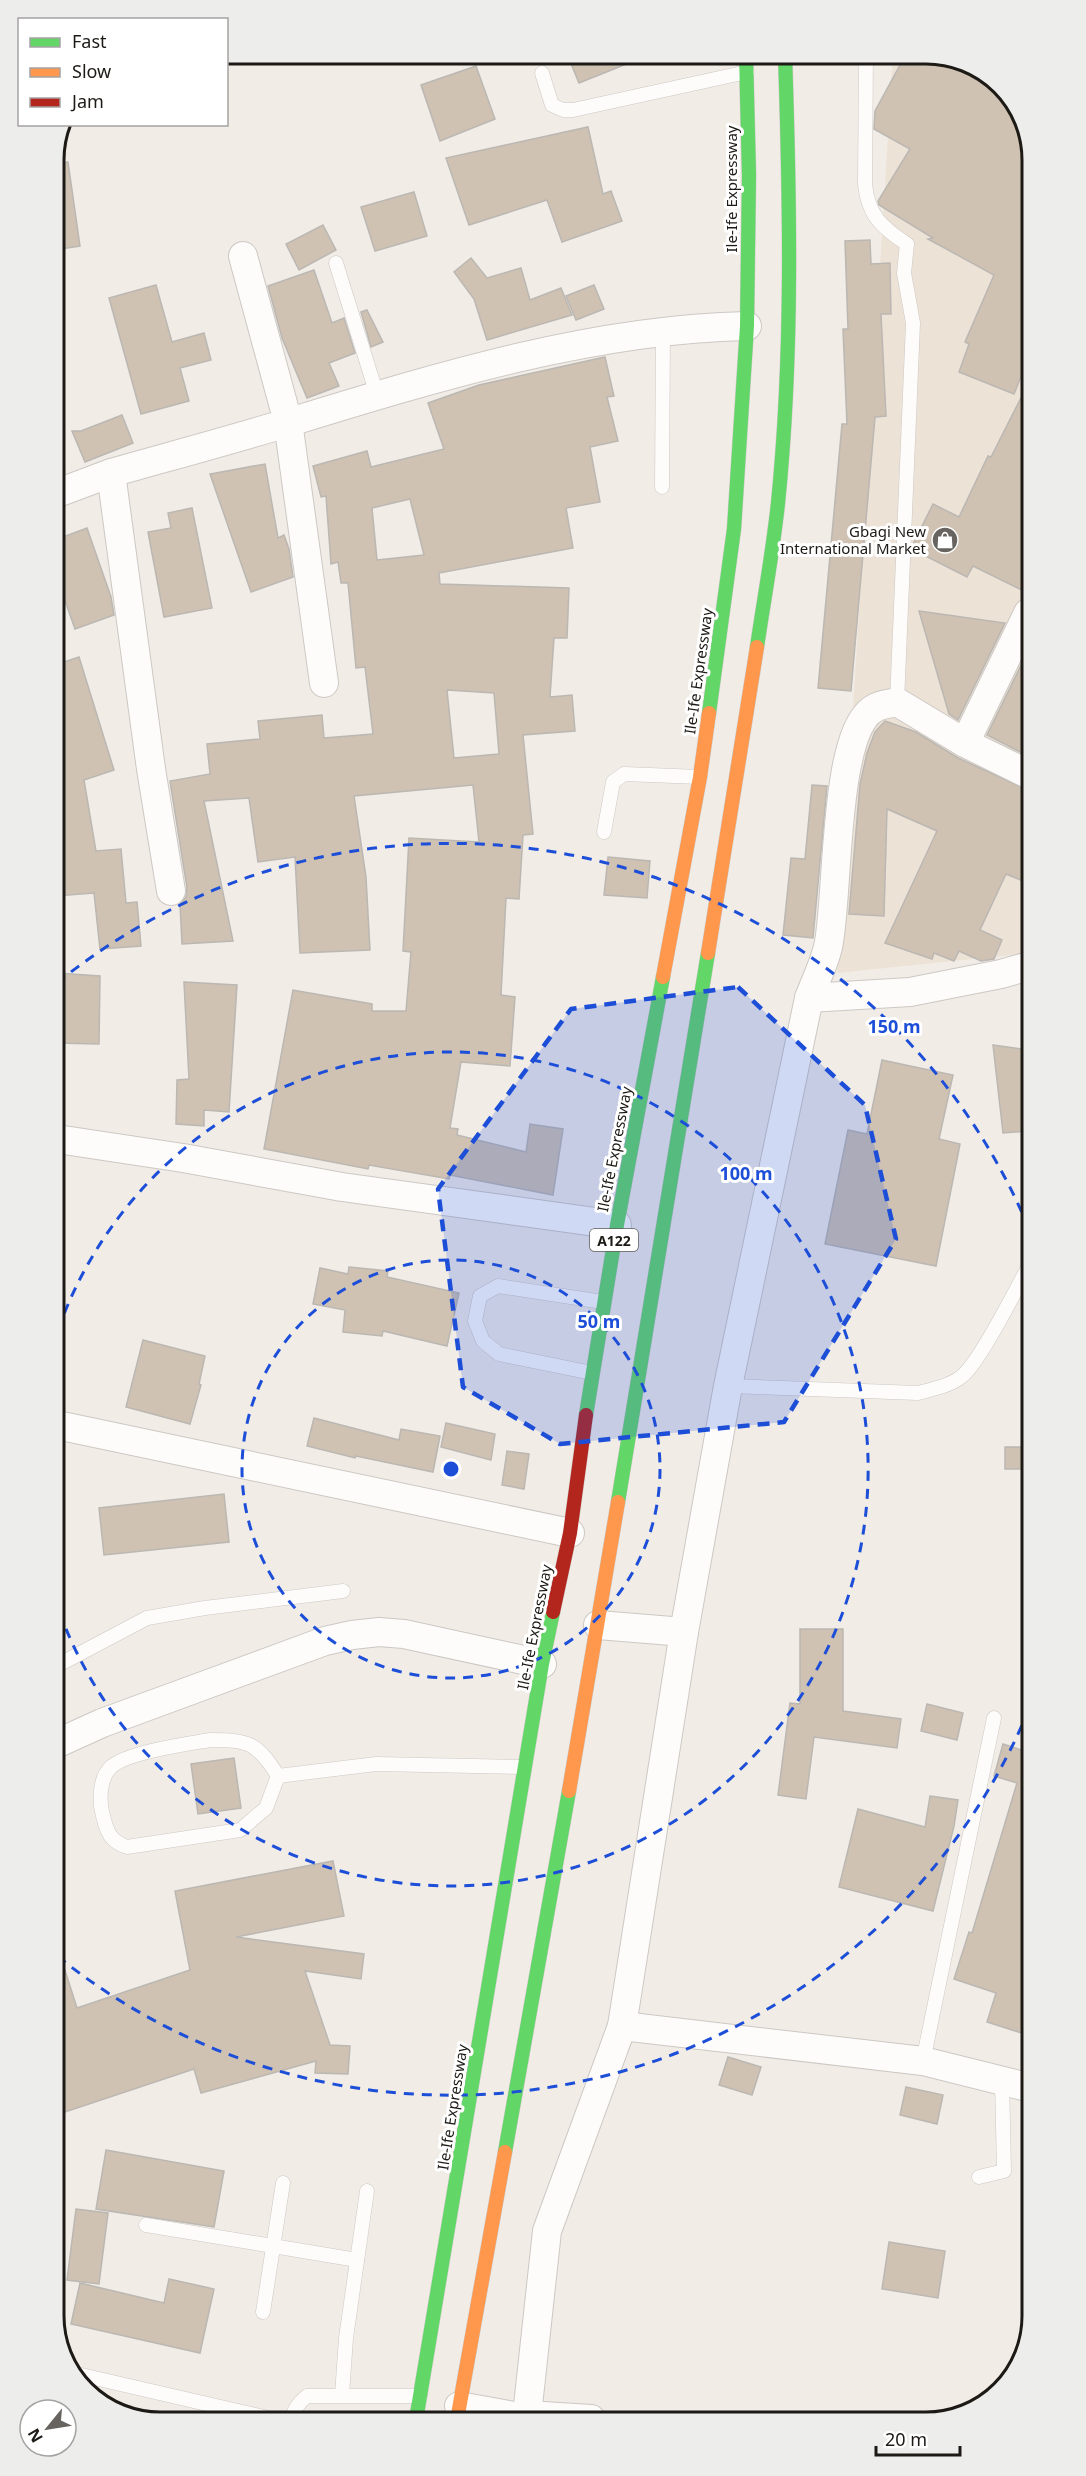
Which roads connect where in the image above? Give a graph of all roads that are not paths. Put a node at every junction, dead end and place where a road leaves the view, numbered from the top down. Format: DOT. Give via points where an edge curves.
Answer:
graph roads {
  1 [pos="747,65"];
  2 [pos="785,65"];
  3 [pos="866,65"];
  4 [pos="747,72"];
  5 [pos="542,73"];
  6 [pos="243,256"];
  7 [pos="336,262"];
  8 [pos="747,326"];
  9 [pos="663,331"];
  10 [pos="378,395"];
  11 [pos="288,422"];
  12 [pos="111,473"];
  13 [pos="662,488"];
  14 [pos="65,490"];
  15 [pos="1022,625"];
  16 [pos="324,683"];
  17 [pos="897,702"];
  18 [pos="965,743"];
  19 [pos="1022,771"];
  20 [pos="700,777"];
  21 [pos="604,832"];
  22 [pos="171,891"];
  23 [pos="1022,968"];
  24 [pos="809,998"];
  25 [pos="65,1140"];
  26 [pos="616,1226"];
  27 [pos="1022,1278"];
  28 [pos="603,1302"];
  29 [pos="592,1373"];
  30 [pos="728,1386"];
  31 [pos="65,1427"];
  32 [pos="570,1533"];
  33 [pos="343,1591"];
  34 [pos="598,1625"];
  35 [pos="684,1632"];
  36 [pos="65,1661"];
  37 [pos="542,1664"];
  38 [pos="994,1718"];
  39 [pos="65,1740"];
  40 [pos="525,1767"];
  41 [pos="278,1776"];
  42 [pos="622,2026"];
  43 [pos="923,2061"];
  44 [pos="1002,2080"];
  45 [pos="1022,2086"];
  46 [pos="979,2177"];
  47 [pos="283,2182"];
  48 [pos="367,2191"];
  49 [pos="146,2225"];
  50 [pos="274,2246"];
  51 [pos="357,2260"];
  52 [pos="263,2312"];
  53 [pos="86,2376"];
  54 [pos="342,2395"];
  55 [pos="420,2396"];
  56 [pos="238,2411"];
  57 [pos="295,2411"];
  58 [pos="417,2411"];
  59 [pos="458,2411"];
  60 [pos="527,2411"];
  1 -- 4 [label="highway, Ile-Ife Expressway / A122"];
  2 -- 34 [label="highway, A122" via="790,213 788,359 778,504"];
  3 -- 17 [label="lane" via="867,203 884,229 907,244 904,273 913,323"];
  4 -- 5 [label="lane" via="573,110 552,105"];
  4 -- 8 [label="highway, Ile-Ife Expressway / A122"];
  6 -- 11 [label="street"];
  7 -- 10 [label="lane"];
  8 -- 9 [label="street"];
  8 -- 20 [label="highway, Ile-Ife Expressway / A122" via="735,529"];
  9 -- 10 [label="street" via="496,362"];
  9 -- 13 [label="lane"];
  10 -- 11 [label="street"];
  11 -- 12 [label="street"];
  11 -- 16 [label="street"];
  12 -- 14 [label="street"];
  12 -- 22 [label="street"];
  15 -- 18 [label="street"];
  17 -- 18 [label="street"];
  17 -- 24 [label="street" via="867,714 850,746 828,947"];
  18 -- 19 [label="street"];
  20 -- 21 [label="lane" via="624,774 613,782"];
  20 -- 26 [label="highway, Ile-Ife Expressway / A122"];
  23 -- 24 [label="street" via="910,992"];
  24 -- 30 [label="street"];
  25 -- 26 [label="street" via="342,1187"];
  26 -- 28 [label="highway, Ile-Ife Expressway / A122"];
  27 -- 30 [label="lane" via="976,1360 963,1376 945,1385 918,1393"];
  28 -- 29 [label="highway, Ile-Ife Expressway / A122"];
  28 -- 29 [label="lane" via="498,1286 480,1296 475,1322 483,1341 499,1354"];
  29 -- 32 [label="highway, Ile-Ife Expressway / A122"];
  30 -- 35 [label="street"];
  31 -- 32 [label="street"];
  32 -- 37 [label="highway, Ile-Ife Expressway / A122"];
  33 -- 36 [label="lane" via="147,1618"];
  34 -- 35 [label="street"];
  34 -- 59 [label="highway, A122"];
  35 -- 42 [label="street"];
  37 -- 39 [label="street" via="404,1634 352,1635 325,1641 113,1718"];
  37 -- 40 [label="highway, Ile-Ife Expressway / A122"];
  38 -- 43 [label="lane"];
  40 -- 41 [label="lane" via="376,1764"];
  40 -- 55 [label="highway, Ile-Ife Expressway / A122"];
  41 -- 41 [label="lane" via="251,1744 210,1740 172,1746 134,1756 111,1768 101,1788 100,1807 107,1833 114,1842 127,1847 240,1830 266,1808"];
  42 -- 43 [label="street"];
  42 -- 60 [label="street" via="547,2231"];
  43 -- 44 [label="street"];
  44 -- 45 [label="street"];
  44 -- 46 [label="lane" via="1004,2171"];
  47 -- 50 [label="lane"];
  48 -- 51 [label="lane"];
  49 -- 50 [label="lane"];
  50 -- 51 [label="lane"];
  50 -- 52 [label="lane"];
  51 -- 54 [label="lane"];
  53 -- 56 [label="lane"];
  54 -- 55 [label="lane"];
  54 -- 57 [label="lane" via="307,2396"];
  55 -- 58 [label="highway, Ile-Ife Expressway / A122"];
}
